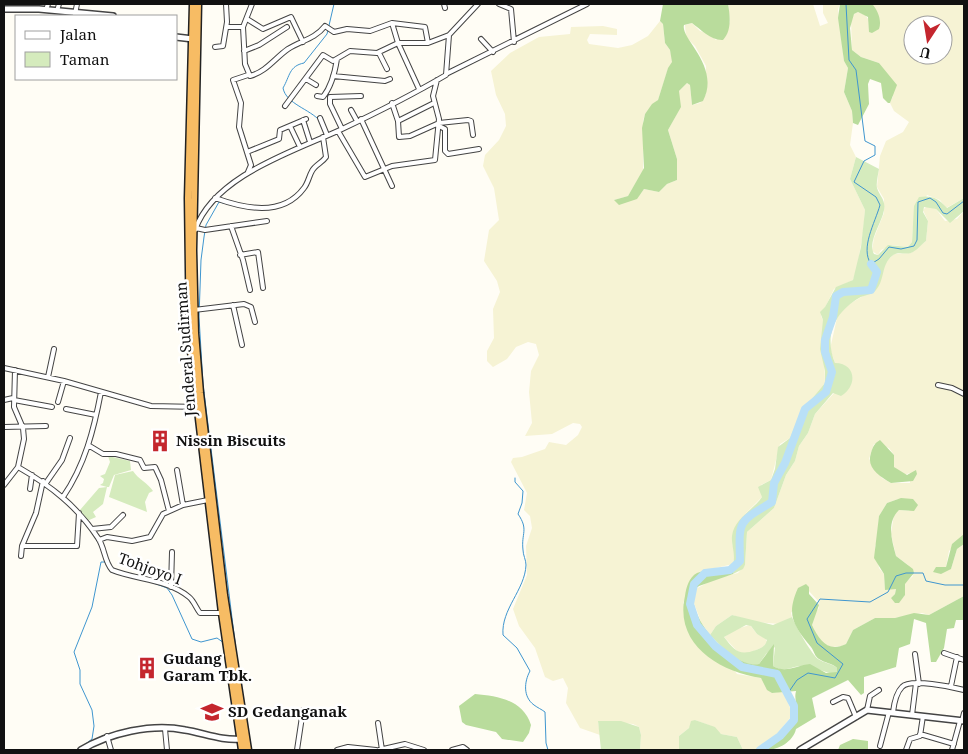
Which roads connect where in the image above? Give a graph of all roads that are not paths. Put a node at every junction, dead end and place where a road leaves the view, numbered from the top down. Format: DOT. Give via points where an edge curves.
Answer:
graph roads {
  1 [pos="59,4"];
  2 [pos="77,4"];
  3 [pos="193,4"];
  4 [pos="198,4"];
  5 [pos="226,4"];
  6 [pos="252,4"];
  7 [pos="478,4"];
  8 [pos="499,4"];
  9 [pos="587,4"];
  10 [pos="47,7"];
  11 [pos="4,9"];
  12 [pos="57,11"];
  13 [pos="75,14"];
  14 [pos="94,15"];
  15 [pos="247,19"];
  16 [pos="392,23"];
  17 [pos="227,27"];
  18 [pos="243,27"];
  19 [pos="287,28"];
  20 [pos="449,35"];
  21 [pos="178,37"];
  22 [pos="189,39"];
  23 [pos="481,39"];
  24 [pos="303,42"];
  25 [pos="514,42"];
  26 [pos="398,43"];
  27 [pos="428,43"];
  28 [pos="215,47"];
  29 [pos="244,51"];
  30 [pos="493,52"];
  31 [pos="378,53"];
  32 [pos="337,59"];
  33 [pos="387,68"];
  34 [pos="446,74"];
  35 [pos="248,75"];
  36 [pos="333,76"];
  37 [pos="306,79"];
  38 [pos="390,79"];
  39 [pos="437,80"];
  40 [pos="316,85"];
  41 [pos="419,89"];
  42 [pos="317,96"];
  43 [pos="361,96"];
  44 [pos="392,103"];
  45 [pos="434,103"];
  46 [pos="285,106"];
  47 [pos="351,110"];
  48 [pos="320,118"];
  49 [pos="359,120"];
  50 [pos="398,121"];
  51 [pos="439,124"];
  52 [pos="290,126"];
  53 [pos="340,130"];
  54 [pos="473,135"];
  55 [pos="325,136"];
  56 [pos="310,142"];
  57 [pos="300,147"];
  58 [pos="479,149"];
  59 [pos="247,152"];
  60 [pos="385,169"];
  61 [pos="247,174"];
  62 [pos="392,186"];
  63 [pos="215,198"];
  64 [pos="267,221"];
  65 [pos="231,226"];
  66 [pos="194,231"];
  67 [pos="240,255"];
  68 [pos="263,288"];
  69 [pos="250,290"];
  70 [pos="233,305"];
  71 [pos="194,310"];
  72 [pos="255,322"];
  73 [pos="242,345"];
  74 [pos="54,349"];
  75 [pos="4,368"];
  76 [pos="15,370"];
  77 [pos="48,377"];
  78 [pos="64,381"];
  79 [pos="938,385"];
  80 [pos="101,392"];
  81 [pos="964,394"];
  82 [pos="14,399"];
  83 [pos="4,400"];
  84 [pos="58,402"];
  85 [pos="52,407"];
  86 [pos="199,407"];
  87 [pos="66,409"];
  88 [pos="96,416"];
  89 [pos="46,426"];
  90 [pos="4,427"];
  91 [pos="23,428"];
  92 [pos="70,438"];
  93 [pos="88,445"];
  94 [pos="18,467"];
  95 [pos="177,470"];
  96 [pos="32,474"];
  97 [pos="44,482"];
  98 [pos="4,485"];
  99 [pos="30,489"];
  100 [pos="63,496"];
  101 [pos="208,500"];
  102 [pos="183,505"];
  103 [pos="169,511"];
  104 [pos="79,513"];
  105 [pos="123,515"];
  106 [pos="92,529"];
  107 [pos="215,536"];
  108 [pos="100,540"];
  109 [pos="22,546"];
  110 [pos="172,552"];
  111 [pos="21,556"];
  112 [pos="170,587"];
  113 [pos="222,613"];
  114 [pos="226,621"];
  115 [pos="944,653"];
  116 [pos="915,654"];
  117 [pos="957,657"];
  118 [pos="964,660"];
  119 [pos="917,684"];
  120 [pos="951,686"];
  121 [pos="879,690"];
  122 [pos="964,690"];
  123 [pos="834,702"];
  124 [pos="303,710"];
  125 [pos="867,710"];
  126 [pos="891,712"];
  127 [pos="964,712"];
  128 [pos="912,715"];
  129 [pos="923,716"];
  130 [pos="856,717"];
  131 [pos="962,721"];
  132 [pos="378,723"];
  133 [pos="165,729"];
  134 [pos="920,734"];
  135 [pos="108,736"];
  136 [pos="243,738"];
  137 [pos="954,744"];
  138 [pos="880,746"];
  139 [pos="81,750"];
  140 [pos="111,750"];
  141 [pos="167,750"];
  142 [pos="242,750"];
  143 [pos="248,750"];
  144 [pos="297,750"];
  145 [pos="337,750"];
  146 [pos="379,750"];
  147 [pos="424,750"];
  148 [pos="452,750"];
  149 [pos="467,750"];
  150 [pos="800,750"];
  151 [pos="906,750"];
  152 [pos="952,750"];
  1 -- 12 [label="street"];
  2 -- 13 [label="street"];
  3 -- 22 [label="highway, Jenderal Sudirman"];
  4 -- 66 [label="highway, Jenderal Sudirman"];
  5 -- 17 [label="street"];
  6 -- 15 [label="street"];
  7 -- 20 [label="street"];
  8 -- 25 [label="street" via="511,9"];
  9 -- 25 [label="street"];
  10 -- 11 [label="street"];
  10 -- 12 [label="street"];
  12 -- 13 [label="street"];
  13 -- 14 [label="street"];
  15 -- 18 [label="street"];
  15 -- 24 [label="street" via="263,29 292,17"];
  16 -- 24 [label="street" via="370,31 347,29 334,32 328,27"];
  16 -- 26 [label="street"];
  16 -- 27 [label="street" via="425,27"];
  17 -- 18 [label="street"];
  17 -- 28 [label="street" via="223,47"];
  18 -- 29 [label="street"];
  19 -- 29 [label="street"];
  20 -- 27 [label="street"];
  20 -- 34 [label="street"];
  21 -- 22 [label="street"];
  22 -- 86 [label="highway, Jenderal Sudirman" via="190,343"];
  23 -- 30 [label="street"];
  24 -- 35 [label="street" via="256,74"];
  25 -- 30 [label="street"];
  26 -- 27 [label="street"];
  26 -- 31 [label="street"];
  26 -- 41 [label="street"];
  29 -- 35 [label="street"];
  30 -- 34 [label="street"];
  31 -- 32 [label="street" via="350,50"];
  31 -- 33 [label="street"];
  32 -- 36 [label="street"];
  32 -- 37 [label="street" via="330,61 323,56"];
  34 -- 39 [label="street"];
  35 -- 59 [label="street" via="233,80 241,103 239,127"];
  36 -- 38 [label="street"];
  36 -- 42 [label="street" via="324,96"];
  37 -- 40 [label="street"];
  37 -- 46 [label="street"];
  39 -- 41 [label="street"];
  39 -- 45 [label="street"];
  41 -- 44 [label="street"];
  43 -- 53 [label="street" via="330,97"];
  44 -- 49 [label="street"];
  44 -- 50 [label="street"];
  45 -- 50 [label="street"];
  45 -- 51 [label="street"];
  47 -- 49 [label="street"];
  48 -- 55 [label="street"];
  49 -- 53 [label="street"];
  49 -- 60 [label="street"];
  50 -- 51 [label="street" via="397,135 401,138"];
  51 -- 54 [label="street" via="470,120"];
  51 -- 58 [label="street" via="445,129 445,151 448,154"];
  51 -- 60 [label="street" via="435,160"];
  52 -- 56 [label="street" via="304,120"];
  52 -- 57 [label="street"];
  52 -- 59 [label="street" via="280,130 279,139"];
  53 -- 55 [label="street"];
  53 -- 60 [label="street" via="364,177"];
  55 -- 56 [label="street"];
  55 -- 63 [label="street" via="326,158 314,168 304,189 287,201 261,209"];
  56 -- 57 [label="street"];
  57 -- 61 [label="street"];
  59 -- 61 [label="street" via="251,165"];
  60 -- 62 [label="street"];
  61 -- 63 [label="street"];
  63 -- 66 [label="street"];
  64 -- 65 [label="street"];
  65 -- 66 [label="street"];
  65 -- 67 [label="street"];
  66 -- 71 [label="highway, Jenderal Sudirman"];
  67 -- 68 [label="street" via="258,252"];
  67 -- 69 [label="street"];
  70 -- 71 [label="street"];
  70 -- 72 [label="street" via="249,305"];
  70 -- 73 [label="street"];
  71 -- 86 [label="highway, Jenderal Sudirman"];
  74 -- 77 [label="street"];
  75 -- 76 [label="street"];
  76 -- 77 [label="street"];
  76 -- 82 [label="street"];
  77 -- 78 [label="street"];
  78 -- 80 [label="street"];
  78 -- 84 [label="street"];
  79 -- 81 [label="street"];
  80 -- 86 [label="street" via="151,406"];
  80 -- 88 [label="street"];
  82 -- 83 [label="street"];
  82 -- 85 [label="street"];
  82 -- 91 [label="street" via="15,412"];
  86 -- 101 [label="highway, Jenderal Sudirman"];
  86 -- 107 [label="highway, Jenderal Sudirman"];
  87 -- 88 [label="street"];
  88 -- 93 [label="street"];
  89 -- 91 [label="street"];
  90 -- 91 [label="street"];
  91 -- 94 [label="street"];
  92 -- 97 [label="street" via="62,460"];
  93 -- 100 [label="street"];
  93 -- 103 [label="street" via="104,454 140,460 142,467 156,468"];
  94 -- 96 [label="street, Tohjoyo I"];
  94 -- 98 [label="street"];
  95 -- 102 [label="street"];
  96 -- 97 [label="street, Tohjoyo I"];
  96 -- 99 [label="street"];
  97 -- 100 [label="street, Tohjoyo I"];
  97 -- 109 [label="street" via="36,513"];
  100 -- 104 [label="street, Tohjoyo I"];
  101 -- 102 [label="street"];
  101 -- 107 [label="highway, Jenderal Sudirman"];
  102 -- 103 [label="street"];
  103 -- 108 [label="street" via="161,516 150,537 132,541 108,537"];
  104 -- 106 [label="street, Tohjoyo I"];
  104 -- 109 [label="street" via="77,546"];
  105 -- 106 [label="street" via="111,527"];
  106 -- 108 [label="street, Tohjoyo I"];
  107 -- 113 [label="highway, Jenderal Sudirman"];
  107 -- 114 [label="highway, Jenderal Sudirman"];
  108 -- 112 [label="street, Tohjoyo I" via="112,570"];
  109 -- 111 [label="street"];
  110 -- 112 [label="street"];
  112 -- 113 [label="street, Tohjoyo I" via="190,598 200,613"];
  113 -- 114 [label="highway, Jenderal Sudirman"];
  114 -- 136 [label="highway, Jenderal Sudirman"];
  115 -- 117 [label="street"];
  116 -- 119 [label="street"];
  117 -- 118 [label="street"];
  117 -- 120 [label="street"];
  119 -- 120 [label="street"];
  119 -- 126 [label="street" via="902,687"];
  119 -- 128 [label="street"];
  120 -- 122 [label="street"];
  121 -- 125 [label="street" via="870,696"];
  123 -- 130 [label="street" via="848,698"];
  124 -- 144 [label="street"];
  125 -- 126 [label="street"];
  125 -- 130 [label="street"];
  126 -- 128 [label="street"];
  126 -- 138 [label="street"];
  127 -- 131 [label="street"];
  128 -- 129 [label="street"];
  129 -- 131 [label="street"];
  129 -- 134 [label="street"];
  130 -- 150 [label="street"];
  131 -- 137 [label="street"];
  132 -- 146 [label="street"];
  133 -- 135 [label="street"];
  133 -- 136 [label="street" via="220,738"];
  133 -- 141 [label="street"];
  134 -- 137 [label="street"];
  134 -- 151 [label="street" via="910,739"];
  135 -- 139 [label="street"];
  135 -- 140 [label="street"];
  136 -- 142 [label="highway, Jenderal Sudirman"];
  136 -- 143 [label="highway, Jenderal Sudirman"];
  137 -- 152 [label="street"];
  145 -- 146 [label="street"];
  146 -- 147 [label="street" via="405,744"];
  148 -- 149 [label="street" via="463,747"];
}
